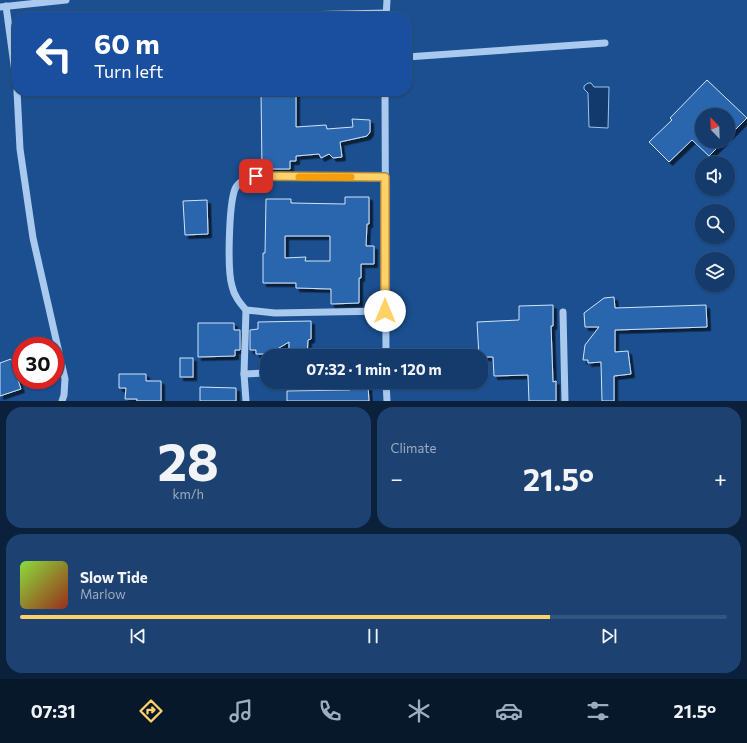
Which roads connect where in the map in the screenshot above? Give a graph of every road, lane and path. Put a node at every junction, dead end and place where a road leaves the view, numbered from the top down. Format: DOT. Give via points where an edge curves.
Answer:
graph roads {
  1 [pos="66,0"];
  2 [pos="387,0"];
  3 [pos="3,7"];
  4 [pos="386,12"];
  5 [pos="605,43"];
  6 [pos="412,57"];
  7 [pos="12,58"];
  8 [pos="17,96"];
  9 [pos="385,96"];
  10 [pos="385,177"];
  11 [pos="246,310"];
  12 [pos="385,311"];
  13 [pos="563,312"];
  14 [pos="386,349"];
  15 [pos="260,373"];
  16 [pos="244,374"];
  17 [pos="386,389"];
  18 [pos="62,401"];
  19 [pos="246,401"];
  20 [pos="386,401"];
  21 [pos="565,401"];
  1 -- 3 [label="street"];
  2 -- 4 [label="street"];
  3 -- 7 [label="street"];
  5 -- 6 [label="street"];
  8 -- 18 [label="street" via="20,149 32,238 64,379"];
  9 -- 10 [label="street"];
  10 -- 11 [label="street" via="256,176 244,180 236,187 229,248 232,285"];
  10 -- 12 [label="street"];
  11 -- 12 [label="street" via="275,313"];
  11 -- 16 [label="street"];
  12 -- 14 [label="street"];
  13 -- 21 [label="street"];
  15 -- 16 [label="street"];
  16 -- 19 [label="street"];
  17 -- 20 [label="street"];
}
